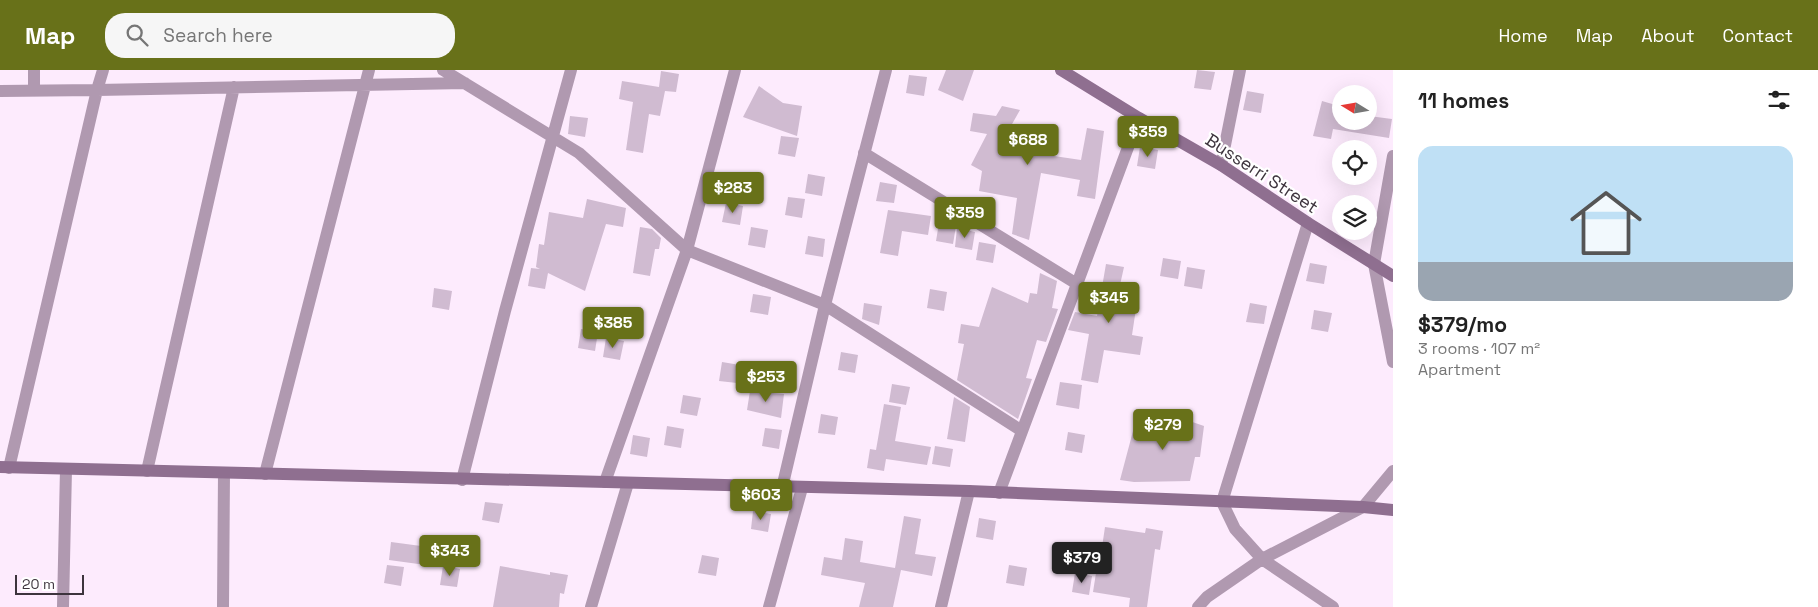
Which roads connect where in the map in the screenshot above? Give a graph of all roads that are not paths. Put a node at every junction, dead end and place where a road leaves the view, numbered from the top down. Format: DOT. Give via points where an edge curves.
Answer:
graph roads {
  1 [pos="34,70"];
  2 [pos="103,70"];
  3 [pos="370,70"];
  4 [pos="443,70"];
  5 [pos="571,70"];
  6 [pos="735,70"];
  7 [pos="886,70"];
  8 [pos="1061,70"];
  9 [pos="1240,70"];
  10 [pos="464,83"];
  11 [pos="367,85"];
  12 [pos="234,88"];
  13 [pos="34,90"];
  14 [pos="97,90"];
  15 [pos="0,91"];
  16 [pos="1138,118"];
  17 [pos="553,137"];
  18 [pos="864,153"];
  19 [pos="1393,156"];
  20 [pos="1221,165"];
  21 [pos="1308,224"];
  22 [pos="687,250"];
  23 [pos="1374,264"];
  24 [pos="1393,276"];
  25 [pos="1077,284"];
  26 [pos="825,305"];
  27 [pos="1393,362"];
  28 [pos="1022,431"];
  29 [pos="5,468"];
  30 [pos="66,469"];
  31 [pos="147,471"];
  32 [pos="1393,471"];
  33 [pos="224,473"];
  34 [pos="265,474"];
  35 [pos="462,480"];
  36 [pos="605,482"];
  37 [pos="628,483"];
  38 [pos="782,488"];
  39 [pos="802,488"];
  40 [pos="969,491"];
  41 [pos="999,493"];
  42 [pos="1222,502"];
  43 [pos="1363,507"];
  44 [pos="1393,510"];
  45 [pos="1262,559"];
  46 [pos="63,607"];
  47 [pos="223,607"];
  48 [pos="591,607"];
  49 [pos="769,607"];
  50 [pos="941,607"];
  51 [pos="1198,607"];
  52 [pos="1333,607"];
  1 -- 13 [label="street"];
  2 -- 14 [label="street"];
  3 -- 11 [label="street"];
  4 -- 10 [label="street"];
  5 -- 17 [label="street"];
  6 -- 22 [label="street"];
  7 -- 18 [label="street"];
  8 -- 16 [label="street, Busserri Street"];
  9 -- 20 [label="street"];
  10 -- 11 [label="street"];
  10 -- 17 [label="street"];
  11 -- 12 [label="street"];
  11 -- 34 [label="street"];
  12 -- 14 [label="street"];
  12 -- 31 [label="street"];
  13 -- 14 [label="street"];
  13 -- 15 [label="street"];
  14 -- 29 [label="street"];
  16 -- 20 [label="street, Busserri Street"];
  16 -- 25 [label="street"];
  17 -- 22 [label="street" via="580,153"];
  17 -- 35 [label="street"];
  18 -- 25 [label="street"];
  18 -- 26 [label="street"];
  19 -- 23 [label="street"];
  20 -- 21 [label="street, Busserri Street"];
  21 -- 23 [label="street, Busserri Street"];
  21 -- 42 [label="street"];
  22 -- 26 [label="street"];
  22 -- 36 [label="street"];
  23 -- 24 [label="street, Busserri Street"];
  23 -- 27 [label="street"];
  25 -- 28 [label="street"];
  26 -- 28 [label="street"];
  26 -- 38 [label="street"];
  28 -- 41 [label="street"];
  29 -- 30 [label="street"];
  30 -- 31 [label="street"];
  30 -- 46 [label="street"];
  31 -- 33 [label="street"];
  32 -- 43 [label="street"];
  33 -- 34 [label="street"];
  33 -- 47 [label="street"];
  34 -- 35 [label="street"];
  35 -- 36 [label="street"];
  36 -- 37 [label="street"];
  37 -- 38 [label="street"];
  37 -- 48 [label="street"];
  38 -- 39 [label="street"];
  39 -- 40 [label="street"];
  39 -- 49 [label="street"];
  40 -- 41 [label="street"];
  40 -- 50 [label="street"];
  41 -- 42 [label="street"];
  42 -- 43 [label="street"];
  42 -- 45 [label="street" via="1235,530"];
  43 -- 44 [label="street"];
  43 -- 45 [label="street"];
  45 -- 51 [label="street"];
  45 -- 52 [label="street"];
}
